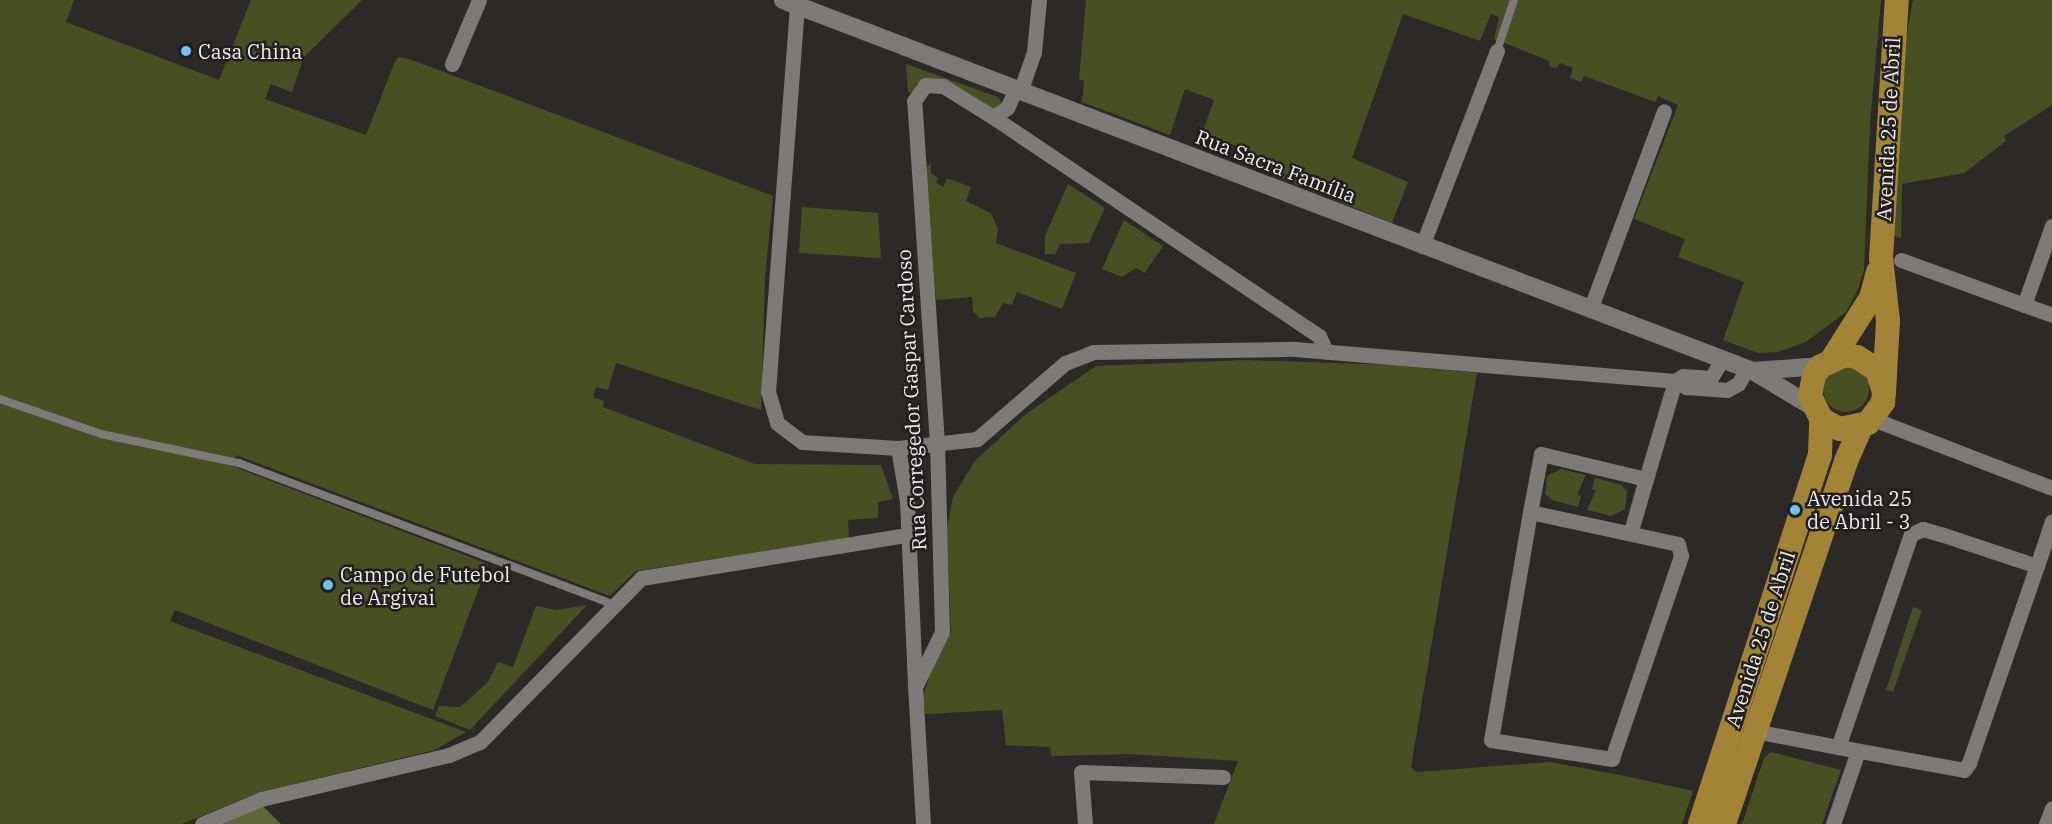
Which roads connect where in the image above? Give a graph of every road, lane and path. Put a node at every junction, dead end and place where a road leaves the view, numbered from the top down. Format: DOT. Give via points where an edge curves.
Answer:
graph roads {
  1 [pos="479,0"];
  2 [pos="1039,0"];
  3 [pos="1514,0"];
  4 [pos="1897,0"];
  5 [pos="790,3"];
  6 [pos="1497,51"];
  7 [pos="452,64"];
  8 [pos="1018,91"];
  9 [pos="1664,111"];
  10 [pos="993,117"];
  11 [pos="2052,226"];
  12 [pos="1422,246"];
  13 [pos="1891,259"];
  14 [pos="2024,305"];
  15 [pos="1590,310"];
  16 [pos="2052,315"];
  17 [pos="1326,351"];
  18 [pos="1722,360"];
  19 [pos="1827,362"];
  20 [pos="1750,370"];
  21 [pos="1676,381"];
  22 [pos="1884,392"];
  23 [pos="0,399"];
  24 [pos="1817,412"];
  25 [pos="1867,423"];
  26 [pos="938,443"];
  27 [pos="898,448"];
  28 [pos="1646,479"];
  29 [pos="2052,488"];
  30 [pos="1530,512"];
  31 [pos="2052,521"];
  32 [pos="1631,531"];
  33 [pos="906,536"];
  34 [pos="2037,566"];
  35 [pos="614,605"];
  36 [pos="915,687"];
  37 [pos="1754,730"];
  38 [pos="1838,747"];
  39 [pos="1858,751"];
  40 [pos="1223,777"];
  41 [pos="2052,808"];
  42 [pos="202,824"];
  43 [pos="923,824"];
  44 [pos="1085,824"];
  45 [pos="1700,824"];
  46 [pos="1724,824"];
  47 [pos="1833,824"];
  48 [pos="2046,824"];
  1 -- 7 [label="street"];
  2 -- 8 [label="street" via="1034,52"];
  3 -- 6 [label="lane"];
  4 -- 13 [label="main road, Avenida 25 de Abril"];
  5 -- 8 [label="street, Rua Sacra Família"];
  5 -- 27 [label="street" via="768,391 777,423 802,442"];
  6 -- 12 [label="street"];
  8 -- 10 [label="street" via="1007,108"];
  8 -- 12 [label="street, Rua Sacra Família"];
  9 -- 15 [label="street"];
  10 -- 17 [label="street" via="1319,336"];
  10 -- 26 [label="street, Rua Corregedor Gaspar Cardoso" via="943,87 925,85 914,101"];
  11 -- 14 [label="street"];
  12 -- 15 [label="street, Rua Sacra Família"];
  13 -- 14 [label="street"];
  13 -- 19 [label="main road, Avenida 25 de Abril" via="1871,298"];
  13 -- 22 [label="main road, Avenida 25 de Abril"];
  14 -- 16 [label="street"];
  15 -- 18 [label="street, Rua Sacra Família"];
  17 -- 21 [label="street"];
  17 -- 26 [label="street" via="1093,352 1065,363 977,439"];
  18 -- 20 [label="street, Rua Sacra Família"];
  18 -- 21 [label="street" via="1711,378 1683,376"];
  19 -- 20 [label="street, Rua Sacra Família"];
  19 -- 22 [label="main road" via="1845,355 1868,362 1877,370"];
  19 -- 24 [label="main road, Avenida 25 de Abril" via="1811,385"];
  20 -- 21 [label="street" via="1727,390 1686,387"];
  20 -- 24 [label="street, Rua Sacra Família"];
  21 -- 28 [label="street"];
  22 -- 25 [label="main road, Avenida 25 de Abril"];
  23 -- 35 [label="lane" via="101,434 239,464"];
  24 -- 25 [label="main road" via="1840,429"];
  24 -- 45 [label="main road, Avenida 25 de Abril" via="1820,455"];
  25 -- 29 [label="street"];
  25 -- 37 [label="main road, Avenida 25 de Abril" via="1846,461"];
  26 -- 27 [label="street"];
  26 -- 36 [label="street, Rua Corregedor Gaspar Cardoso" via="942,632"];
  27 -- 33 [label="street" via="907,501"];
  28 -- 30 [label="street" via="1541,454"];
  28 -- 32 [label="street"];
  30 -- 32 [label="street"];
  30 -- 32 [label="street" via="1491,740 1612,759 1681,556 1678,543"];
  31 -- 34 [label="street"];
  33 -- 35 [label="street" via="641,578"];
  33 -- 36 [label="street"];
  34 -- 38 [label="street" via="1932,531 1911,534"];
  34 -- 39 [label="street" via="1964,770"];
  35 -- 42 [label="street" via="480,742 449,755 261,798"];
  36 -- 43 [label="street, Rua Corregedor Gaspar Cardoso"];
  37 -- 38 [label="street"];
  37 -- 46 [label="main road, Avenida 25 de Abril"];
  38 -- 39 [label="street"];
  39 -- 47 [label="street"];
  40 -- 44 [label="street" via="1081,772"];
  41 -- 48 [label="street"];
}
